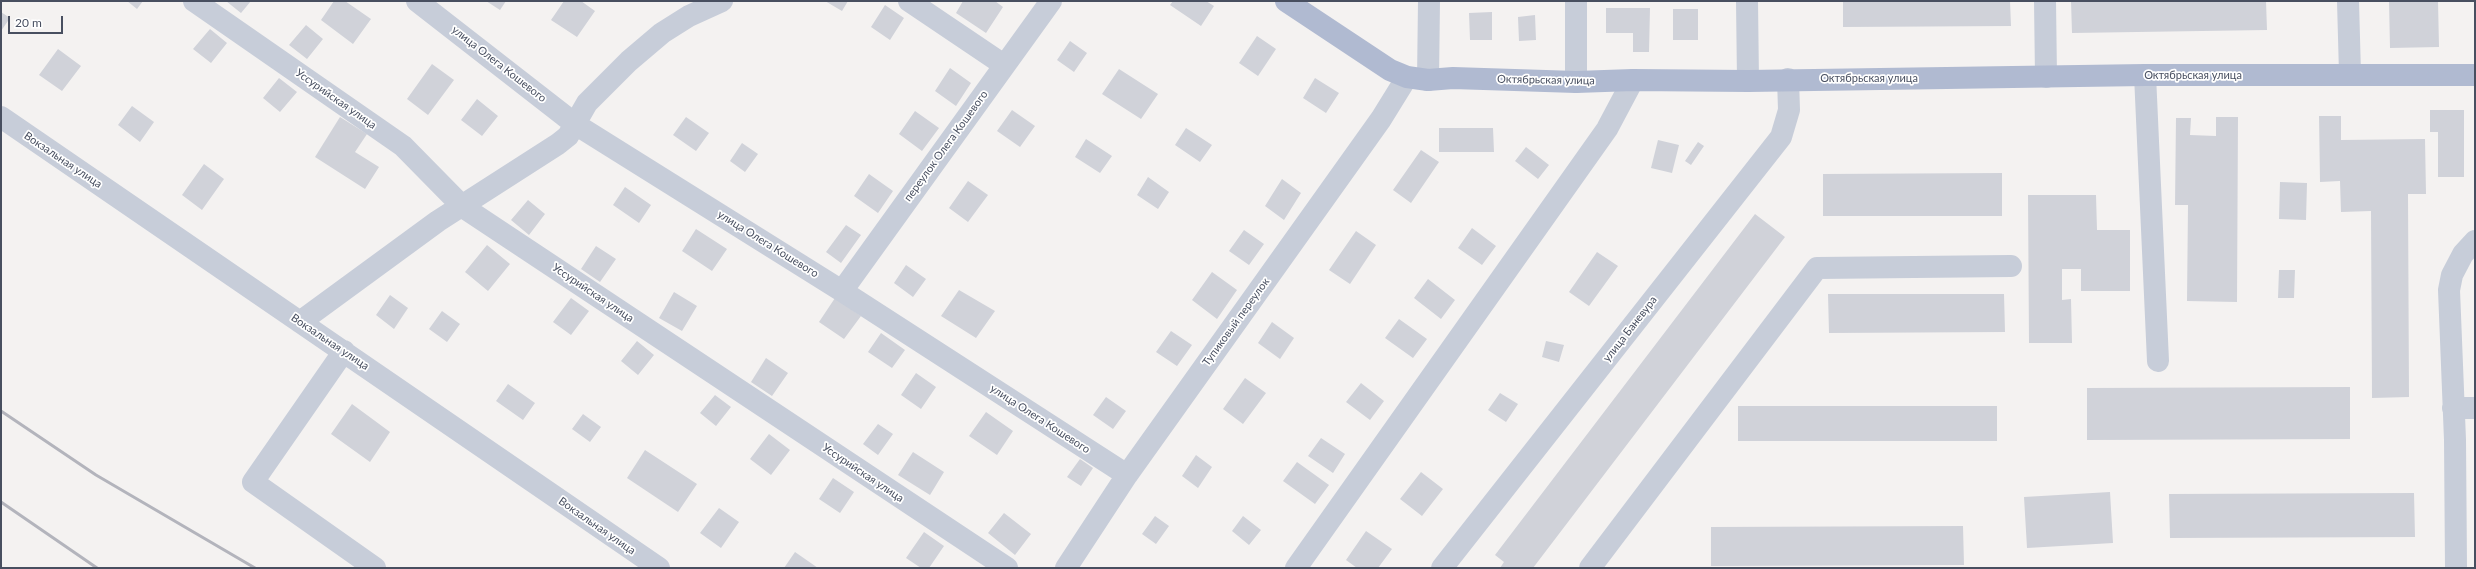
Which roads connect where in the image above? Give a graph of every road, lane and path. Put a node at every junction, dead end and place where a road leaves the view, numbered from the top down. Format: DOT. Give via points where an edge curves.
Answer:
graph roads {
  1 [pos="194,1"];
  2 [pos="418,1"];
  3 [pos="722,1"];
  4 [pos="909,1"];
  5 [pos="1051,1"];
  6 [pos="1286,1"];
  7 [pos="1429,1"];
  8 [pos="1576,1"];
  9 [pos="1746,1"];
  10 [pos="2046,1"];
  11 [pos="2348,1"];
  12 [pos="1004,65"];
  13 [pos="2350,74"];
  14 [pos="2145,75"];
  15 [pos="2475,75"];
  16 [pos="1418,78"];
  17 [pos="2046,78"];
  18 [pos="1788,79"];
  19 [pos="1633,80"];
  20 [pos="1748,81"];
  21 [pos="1576,82"];
  22 [pos="1,117"];
  23 [pos="575,124"];
  24 [pos="463,207"];
  25 [pos="2475,241"];
  26 [pos="2011,266"];
  27 [pos="842,291"];
  28 [pos="300,322"];
  29 [pos="344,351"];
  30 [pos="2158,361"];
  31 [pos="2453,408"];
  32 [pos="2475,408"];
  33 [pos="1127,475"];
  34 [pos="375,568"];
  35 [pos="659,568"];
  36 [pos="1007,568"];
  37 [pos="1066,568"];
  38 [pos="1296,568"];
  39 [pos="1442,568"];
  40 [pos="1590,568"];
  41 [pos="2456,568"];
  1 -- 24 [label="street, Уссурийская улица" via="403,146"];
  2 -- 23 [label="street, улица Олега Кошевого"];
  3 -- 23 [label="street" via="689,16 662,33 629,60 580,111"];
  4 -- 12 [label="street"];
  5 -- 12 [label="street, переулок Олега Кошевого"];
  6 -- 16 [label="main road, Октябрьская улица" via="1390,70"];
  7 -- 16 [label="street"];
  8 -- 21 [label="street"];
  9 -- 20 [label="street"];
  10 -- 17 [label="street"];
  11 -- 13 [label="street"];
  12 -- 27 [label="street, переулок Олега Кошевого"];
  13 -- 14 [label="main road, Октябрьская улица"];
  13 -- 15 [label="main road, Октябрьская улица"];
  14 -- 17 [label="main road, Октябрьская улица"];
  14 -- 30 [label="street"];
  16 -- 21 [label="main road, Октябрьская улица"];
  16 -- 33 [label="street, Тупиковый переулок" via="1381,119"];
  17 -- 18 [label="main road, Октябрьская улица"];
  18 -- 20 [label="main road, Октябрьская улица"];
  18 -- 39 [label="street, улица Баневура" via="1789,110 1781,137"];
  19 -- 20 [label="main road, Октябрьская улица"];
  19 -- 21 [label="main road, Октябрьская улица"];
  19 -- 38 [label="street" via="1607,129"];
  22 -- 28 [label="street, Вокзальная улица"];
  23 -- 24 [label="street" via="568,136 558,144"];
  23 -- 27 [label="street, улица Олега Кошевого"];
  24 -- 28 [label="street" via="438,221"];
  24 -- 36 [label="street, Уссурийская улица"];
  25 -- 31 [label="street" via="2463,254 2450,282"];
  26 -- 40 [label="street" via="1817,268"];
  27 -- 33 [label="street, улица Олега Кошевого"];
  28 -- 29 [label="street, Вокзальная улица"];
  29 -- 34 [label="street" via="253,482"];
  29 -- 35 [label="street, Вокзальная улица"];
  31 -- 32 [label="street"];
  31 -- 41 [label="street"];
  33 -- 37 [label="street, Тупиковый переулок"];
}
